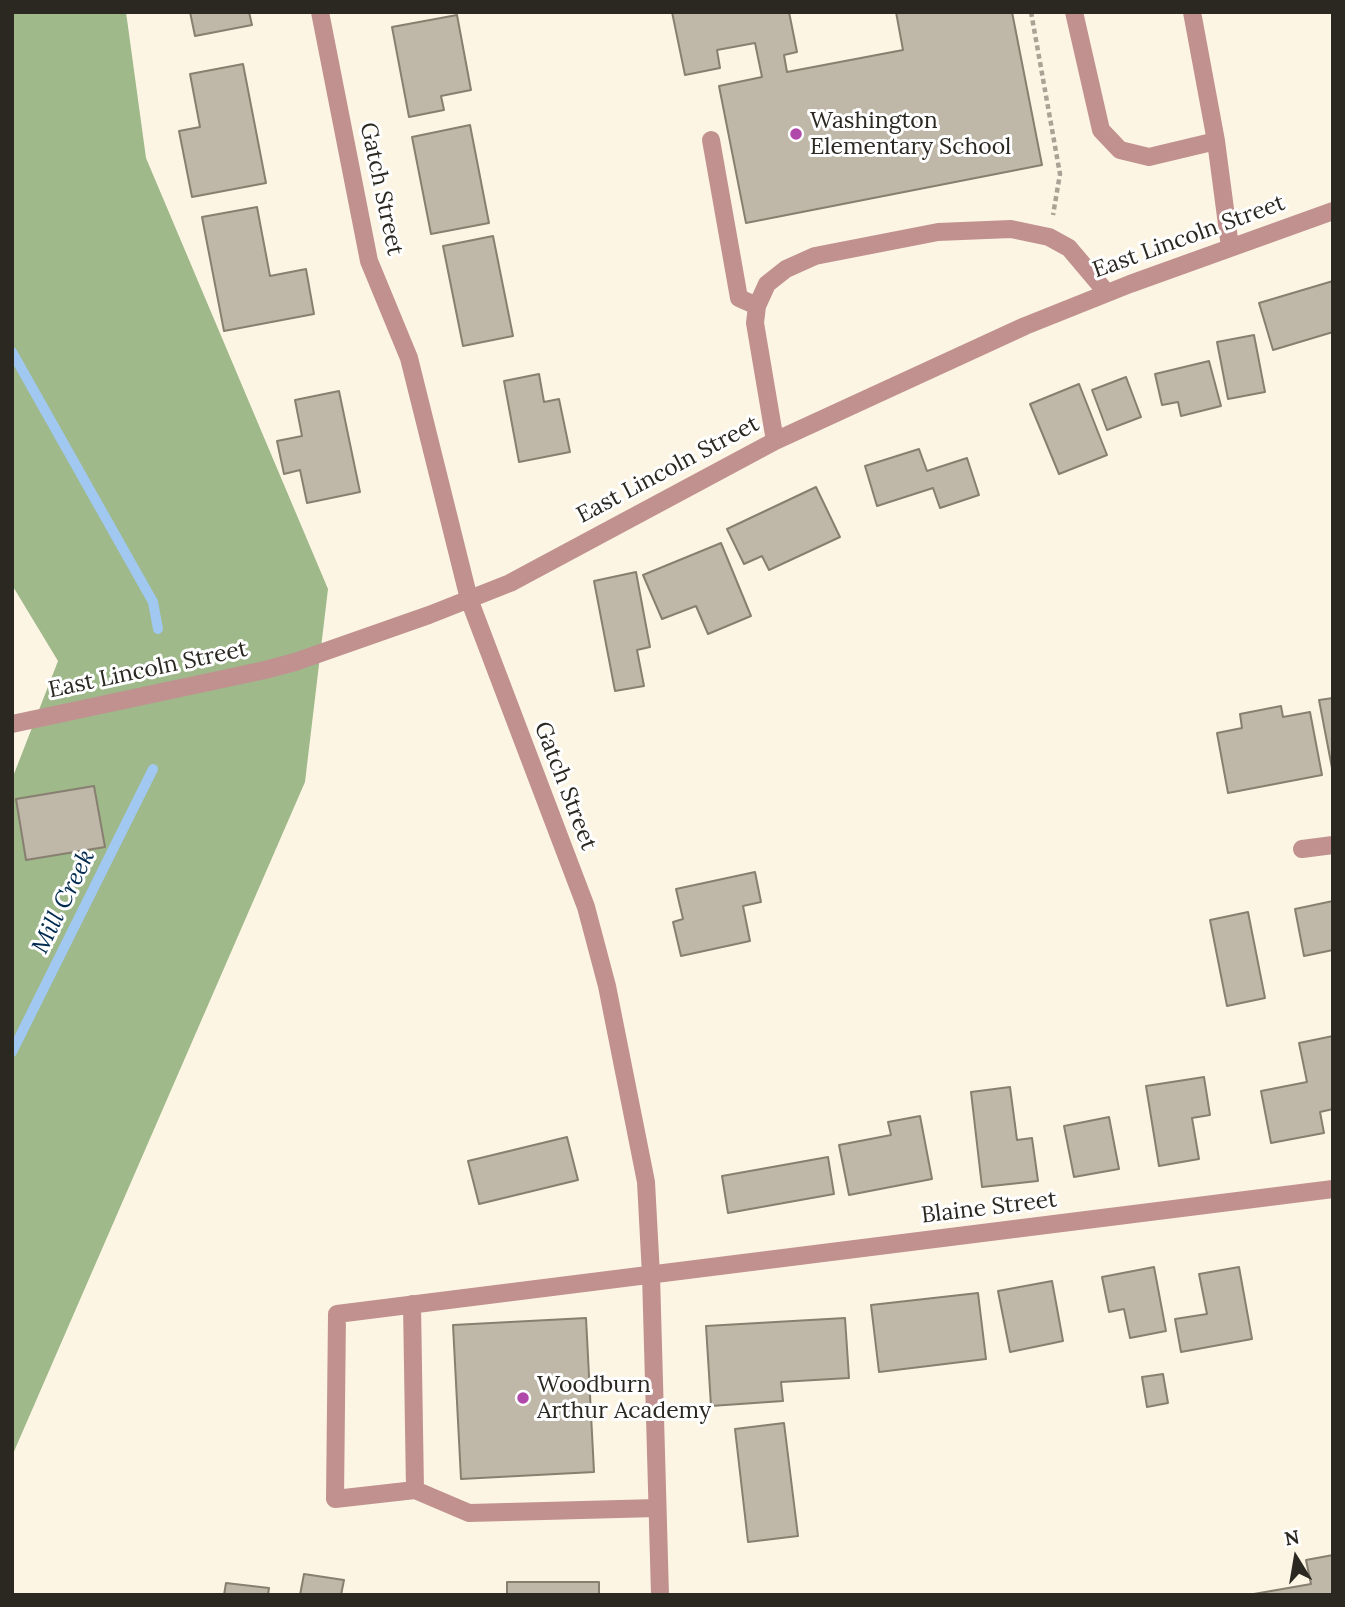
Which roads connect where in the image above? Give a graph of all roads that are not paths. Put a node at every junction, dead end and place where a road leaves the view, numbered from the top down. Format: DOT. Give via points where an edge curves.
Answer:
graph roads {
  1 [pos="320,12"];
  2 [pos="1074,12"];
  3 [pos="1192,12"];
  4 [pos="711,141"];
  5 [pos="1216,141"];
  6 [pos="1333,211"];
  7 [pos="1230,247"];
  8 [pos="1107,293"];
  9 [pos="757,306"];
  10 [pos="775,440"];
  11 [pos="469,599"];
  12 [pos="12,724"];
  13 [pos="1333,845"];
  14 [pos="1302,849"];
  15 [pos="1333,1189"];
  16 [pos="651,1275"];
  17 [pos="412,1304"];
  18 [pos="415,1490"];
  19 [pos="657,1508"];
  20 [pos="660,1595"];
  1 -- 11 [label="street, Gatch Street" via="369,261 409,359"];
  2 -- 5 [label="street" via="1101,130 1120,150 1149,157"];
  3 -- 5 [label="street"];
  4 -- 9 [label="street" via="739,298"];
  5 -- 7 [label="street"];
  6 -- 7 [label="street, East Lincoln Street"];
  7 -- 8 [label="street, East Lincoln Street"];
  8 -- 9 [label="street" via="1069,248 1049,237 1011,229 938,232 815,256 767,284"];
  8 -- 10 [label="street, East Lincoln Street"];
  9 -- 10 [label="street" via="755,323"];
  10 -- 11 [label="street, East Lincoln Street" via="510,583"];
  11 -- 12 [label="street, East Lincoln Street" via="275,667"];
  11 -- 16 [label="street, Gatch Street" via="586,908 607,986 645,1171"];
  13 -- 14 [label="street"];
  15 -- 16 [label="street, Blaine Street"];
  16 -- 17 [label="street, Blaine Street"];
  16 -- 19 [label="street, Gatch Street"];
  17 -- 18 [label="street"];
  17 -- 18 [label="street, Blaine Street" via="337,1314 335,1499"];
  18 -- 19 [label="street" via="469,1513"];
  19 -- 20 [label="street, Gatch Street"];
}
